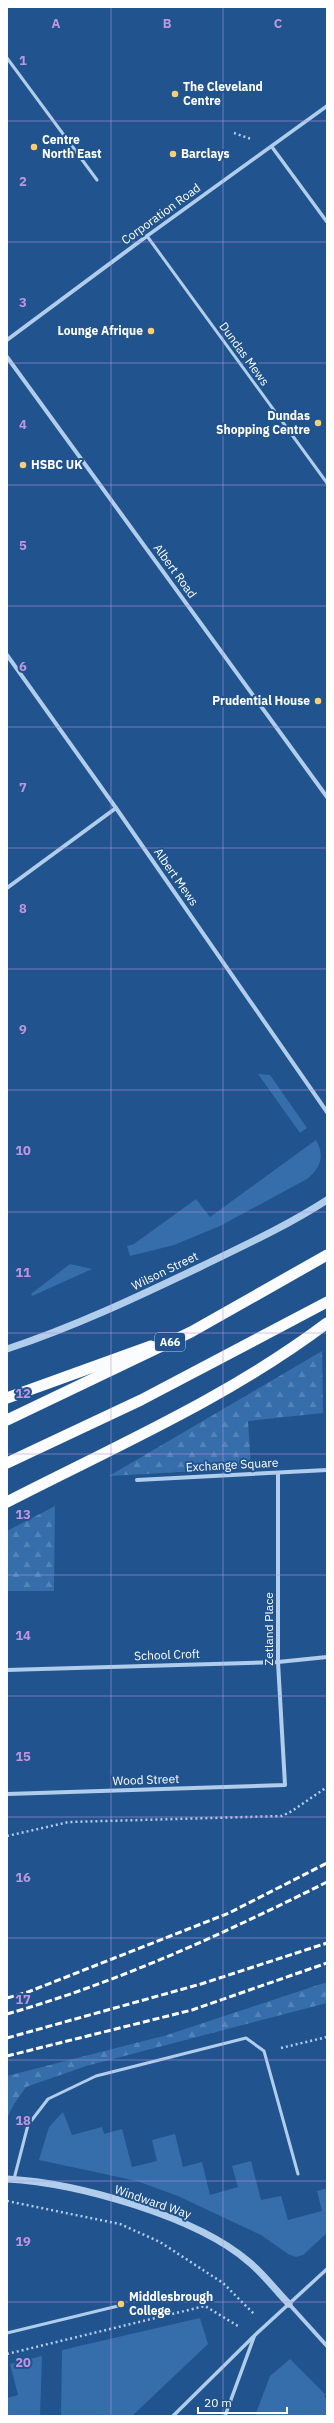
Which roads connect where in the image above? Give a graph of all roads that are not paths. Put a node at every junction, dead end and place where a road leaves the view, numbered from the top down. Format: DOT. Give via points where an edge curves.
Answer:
graph roads {
  1 [pos="7,58"];
  2 [pos="327,106"];
  3 [pos="272,147"];
  4 [pos="97,180"];
  5 [pos="327,222"];
  6 [pos="147,236"];
  7 [pos="7,340"];
  8 [pos="7,357"];
  9 [pos="327,483"];
  10 [pos="7,655"];
  11 [pos="327,797"];
  12 [pos="116,808"];
  13 [pos="7,888"];
  14 [pos="327,1112"];
  15 [pos="327,1200"];
  16 [pos="327,1255"];
  17 [pos="327,1302"];
  18 [pos="327,1323"];
  19 [pos="191,1332"];
  20 [pos="7,1349"];
  21 [pos="7,1398"];
  22 [pos="7,1420"];
  23 [pos="7,1463"];
  24 [pos="327,1470"];
  25 [pos="278,1473"];
  26 [pos="137,1480"];
  27 [pos="7,1502"];
  28 [pos="327,1657"];
  29 [pos="278,1662"];
  30 [pos="7,1670"];
  31 [pos="285,1785"];
  32 [pos="7,1794"];
  33 [pos="298,2174"];
  34 [pos="10,2179"];
  35 [pos="327,2269"];
  36 [pos="289,2304"];
  37 [pos="122,2305"];
  38 [pos="7,2332"];
  39 [pos="254,2336"];
  40 [pos="327,2346"];
  41 [pos="172,2416"];
  42 [pos="225,2416"];
  1 -- 4 [label="lane"];
  2 -- 3 [label="street, Corporation Road"];
  3 -- 5 [label="street"];
  3 -- 6 [label="street, Corporation Road"];
  6 -- 7 [label="street, Corporation Road"];
  6 -- 9 [label="lane, Dundas Mews"];
  8 -- 11 [label="street, Albert Road"];
  10 -- 12 [label="street, Albert Mews"];
  12 -- 13 [label="street"];
  12 -- 14 [label="street, Albert Mews"];
  15 -- 20 [label="street, Wilson Street" via="296,1220 132,1299 40,1338"];
  16 -- 19 [label="highway, A66, bridge"];
  17 -- 23 [label="highway" via="141,1400"];
  18 -- 27 [label="highway" via="288,1352 192,1410"];
  19 -- 21 [label="highway, A66, bridge"];
  19 -- 22 [label="highway, A66, bridge"];
  24 -- 25 [label="street, Exchange Square"];
  25 -- 26 [label="street, Exchange Square"];
  25 -- 29 [label="street, Zetland Place"];
  28 -- 29 [label="street, School Croft"];
  29 -- 30 [label="street, School Croft"];
  29 -- 31 [label="street, Zetland Place"];
  31 -- 32 [label="street, Wood Street"];
  33 -- 34 [label="lane" via="264,2051 246,2038 96,2076 48,2099 28,2125"];
  34 -- 36 [label="street, Windward Way" via="74,2189 181,2222 223,2244 250,2262"];
  35 -- 36 [label="street"];
  36 -- 39 [label="street"];
  36 -- 40 [label="street"];
  37 -- 38 [label="lane"];
  39 -- 41 [label="street"];
  39 -- 42 [label="street"];
}
